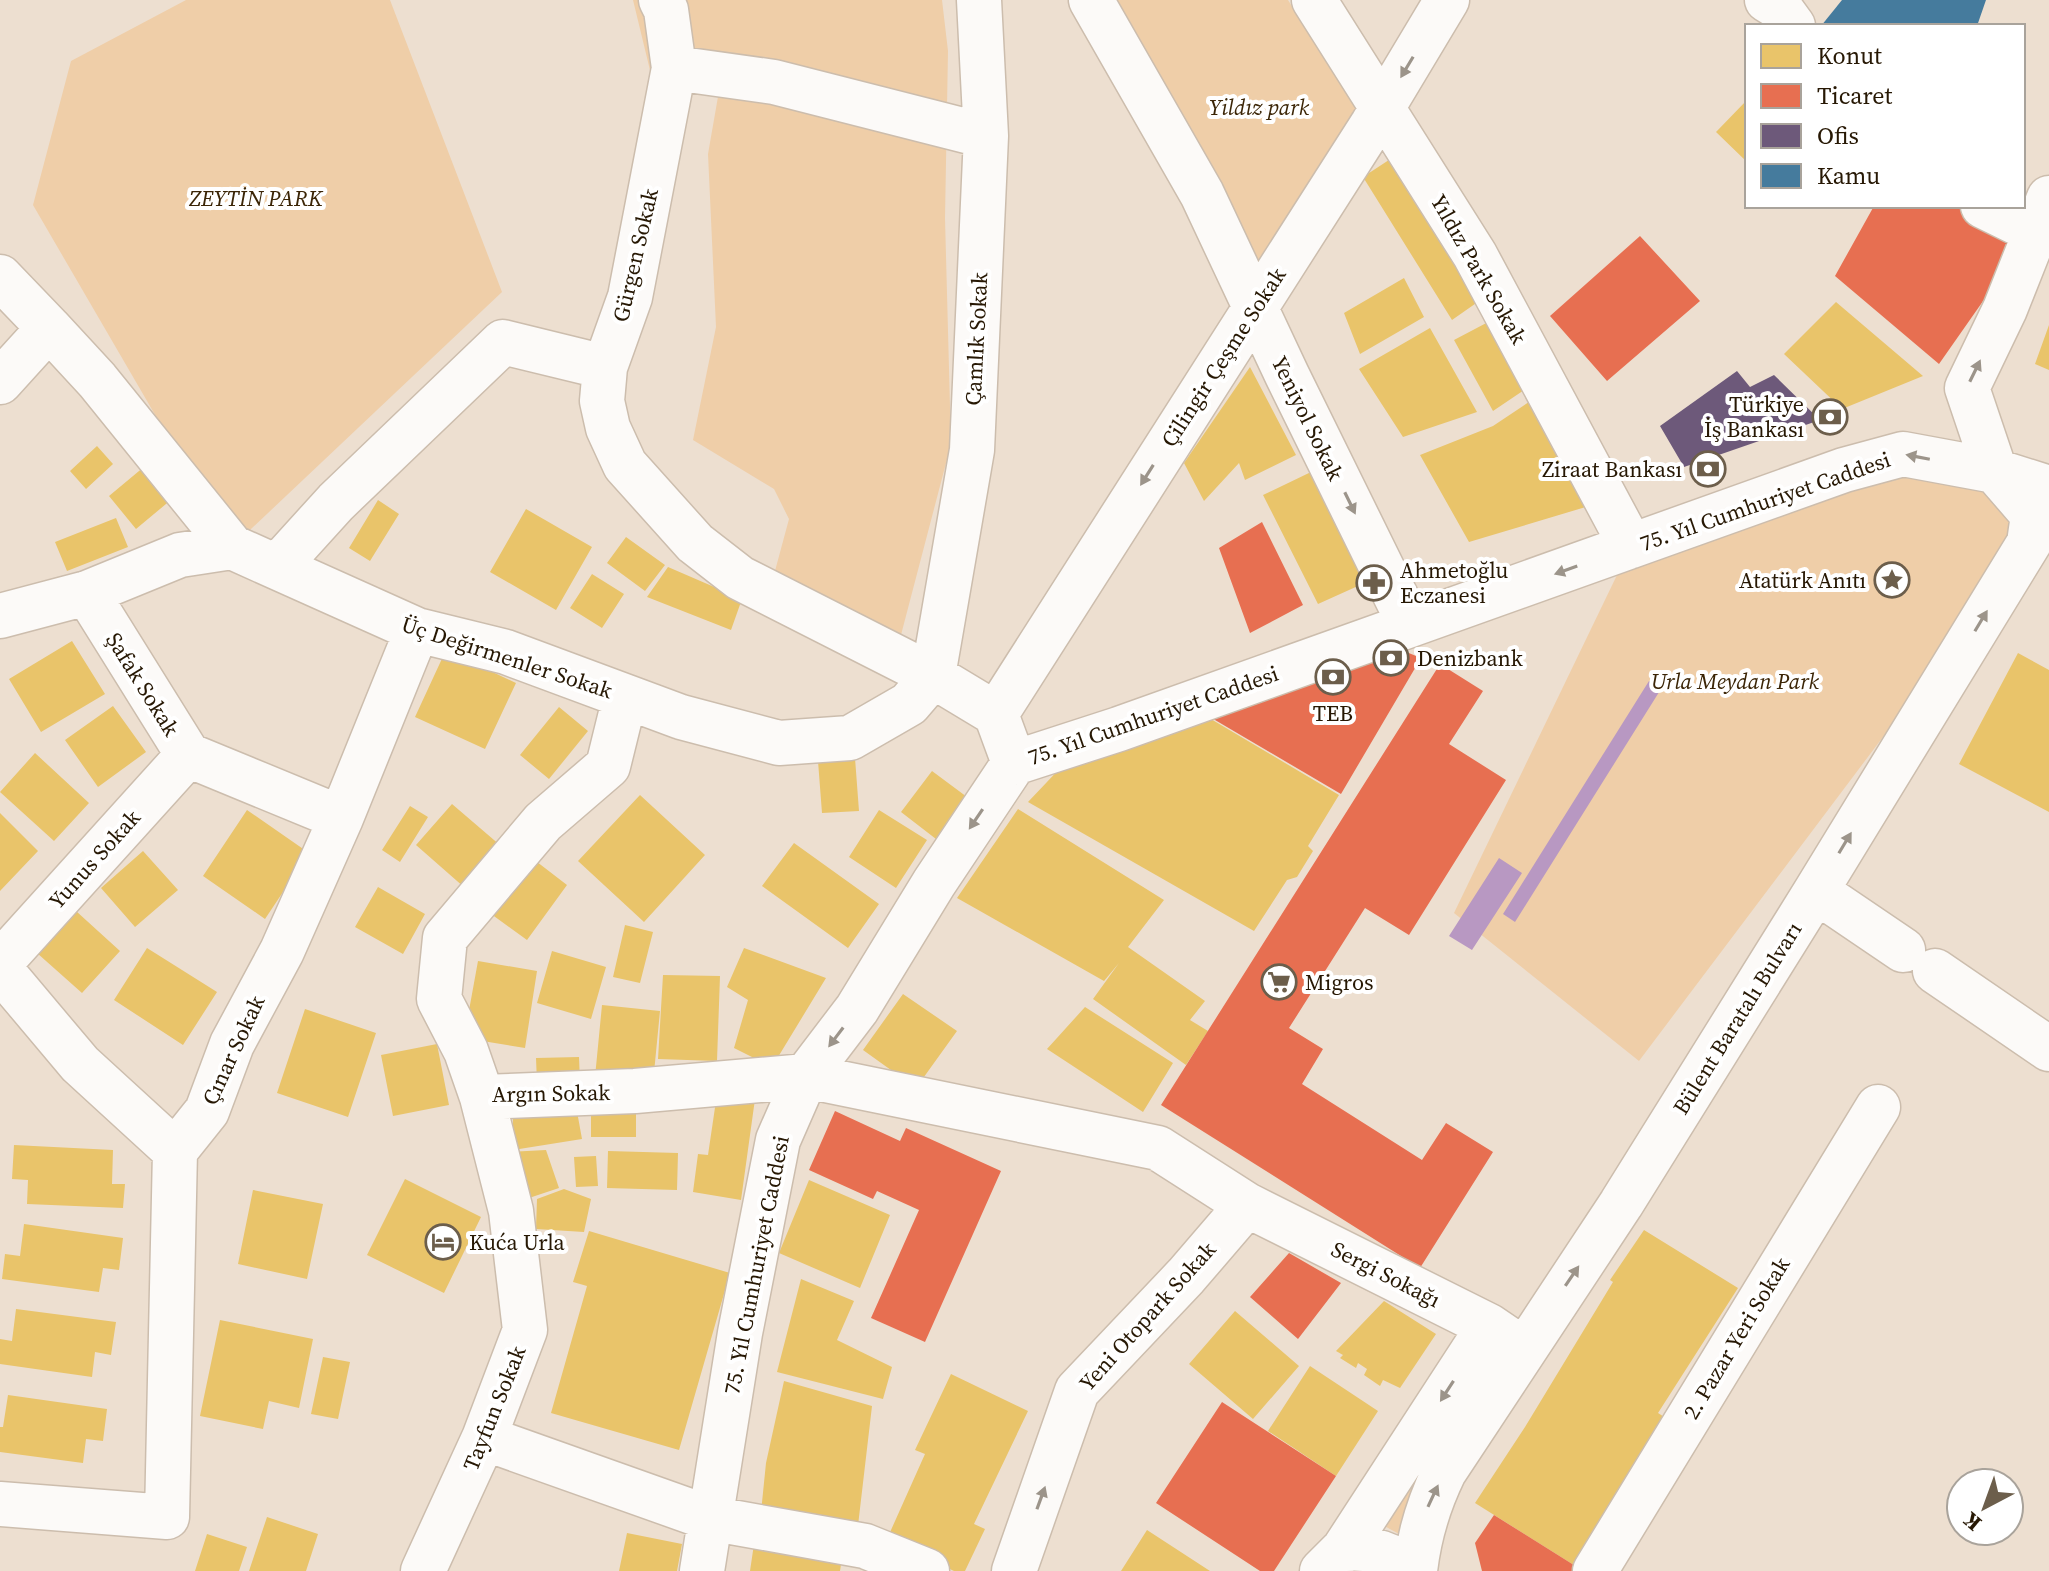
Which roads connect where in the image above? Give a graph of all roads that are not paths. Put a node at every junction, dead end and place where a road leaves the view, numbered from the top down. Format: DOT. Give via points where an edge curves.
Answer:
graph roads {
  1 [pos="661,0"];
  2 [pos="979,0"];
  3 [pos="1091,0"];
  4 [pos="1314,0"];
  5 [pos="1447,0"];
  6 [pos="1767,0"];
  7 [pos="1792,24"];
  8 [pos="674,68"];
  9 [pos="1382,109"];
  10 [pos="986,136"];
  11 [pos="1996,208"];
  12 [pos="2042,215"];
  13 [pos="0,277"];
  14 [pos="1255,307"];
  15 [pos="49,328"];
  16 [pos="605,367"];
  17 [pos="0,382"];
  18 [pos="1995,471"];
  19 [pos="2049,488"];
  20 [pos="1631,546"];
  21 [pos="232,547"];
  22 [pos="277,567"];
  23 [pos="87,593"];
  24 [pos="0,616"];
  25 [pos="1410,625"];
  26 [pos="417,630"];
  27 [pos="933,676"];
  28 [pos="625,697"];
  29 [pos="996,714"];
  30 [pos="188,755"];
  31 [pos="1014,763"];
  32 [pos="341,818"];
  33 [pos="1816,891"];
  34 [pos="0,966"];
  35 [pos="2049,1049"];
  36 [pos="806,1076"];
  37 [pos="482,1097"];
  38 [pos="1878,1107"];
  39 [pos="175,1151"];
  40 [pos="1247,1205"];
  41 [pos="1506,1337"];
  42 [pos="484,1438"];
  43 [pos="0,1504"];
  44 [pos="709,1518"];
  45 [pos="1333,1560"];
  46 [pos="423,1571"];
  47 [pos="702,1571"];
  48 [pos="927,1571"];
  49 [pos="1014,1571"];
  50 [pos="1415,1571"];
  51 [pos="1595,1571"];
  1 -- 8 [label="street, Gürgen Sokak"];
  2 -- 10 [label="street, Çamlık Sokak"];
  3 -- 14 [label="street, Yeniyol Sokak" via="1202,194"];
  4 -- 9 [label="street, Yıldız Park Sokak"];
  5 -- 9 [label="street, Çilingir Çeşme Sokak, one-way"];
  6 -- 7 [label="street"];
  8 -- 10 [label="street" via="774,82"];
  8 -- 16 [label="street, Gürgen Sokak" via="630,297"];
  9 -- 14 [label="street, Çilingir Çeşme Sokak"];
  9 -- 20 [label="street, Yıldız Park Sokak" via="1475,255"];
  10 -- 27 [label="street, Çamlık Sokak" via="972,450"];
  11 -- 12 [label="street"];
  18 -- 12 [label="street, one-way" via="1967,388"];
  13 -- 15 [label="street"];
  14 -- 25 [label="street, Yeniyol Sokak, one-way"];
  14 -- 29 [label="street, Çilingir Çeşme Sokak, one-way"];
  15 -- 17 [label="street"];
  15 -- 21 [label="street"];
  16 -- 22 [label="street" via="503,342 336,502"];
  16 -- 27 [label="street, Gürgen Sokak" via="602,401 625,465 695,543 740,578"];
  18 -- 19 [label="street, 75. Yıl Cumhuriyet Caddesi"];
  18 -- 20 [label="street, 75. Yıl Cumhuriyet Caddesi, one-way" via="1903,454"];
  33 -- 18 [label="street, Bülent Baratalı Bulvarı, one-way" via="2029,543 2033,515"];
  20 -- 25 [label="street, 75. Yıl Cumhuriyet Caddesi, one-way"];
  21 -- 22 [label="street, Üç Değirmenler Sokak"];
  21 -- 23 [label="street" via="180,555"];
  22 -- 26 [label="street, Üç Değirmenler Sokak"];
  23 -- 24 [label="street"];
  23 -- 30 [label="street, Şafak Sokak"];
  25 -- 31 [label="street, 75. Yıl Cumhuriyet Caddesi"];
  26 -- 28 [label="street, Üç Değirmenler Sokak" via="506,652"];
  26 -- 32 [label="street, Çınar Sokak"];
  27 -- 28 [label="street, Üç Değirmenler Sokak" via="909,704 850,738 779,743"];
  27 -- 29 [label="street"];
  28 -- 37 [label="street, Argın Sokak" via="608,766 543,822 445,938 439,999"];
  29 -- 31 [label="street"];
  30 -- 32 [label="street, Şafak Sokak"];
  30 -- 34 [label="street, Yunus Sokak"];
  31 -- 36 [label="street, 75. Yıl Cumhuriyet Caddesi, one-way" via="857,1009"];
  32 -- 39 [label="street, Çınar Sokak" via="282,951 232,1044 207,1111"];
  33 -- 35 [label="street"];
  41 -- 33 [label="street, Bülent Baratalı Bulvarı, one-way" via="1621,1204"];
  34 -- 39 [label="street" via="80,1064"];
  36 -- 37 [label="street, Argın Sokak"];
  36 -- 40 [label="street, Argın Sokak" via="1158,1148"];
  36 -- 44 [label="street, 75. Yıl Cumhuriyet Caddesi" via="778,1140"];
  37 -- 42 [label="street, Tayfun Sokak" via="511,1211 525,1330"];
  38 -- 51 [label="street, 2. Pazar Yeri Sokak"];
  39 -- 43 [label="street" via="167,1517"];
  40 -- 41 [label="street, Sergi Sokağı"];
  49 -- 40 [label="street, Yeni Otopark Sokak, one-way" via="1077,1391"];
  41 -- 45 [label="street, Bülent Baratalı Bulvarı, one-way"];
  50 -- 41 [label="street, Bülent Baratalı Bulvarı, one-way" via="1428,1504"];
  42 -- 44 [label="street"];
  42 -- 46 [label="street, Tayfun Sokak"];
  44 -- 47 [label="street, 75. Yıl Cumhuriyet Caddesi"];
  44 -- 48 [label="street" via="865,1546"];
  45 -- 50 [label="street, Bülent Baratalı Bulvarı" via="1360,1547 1383,1552"];
}
